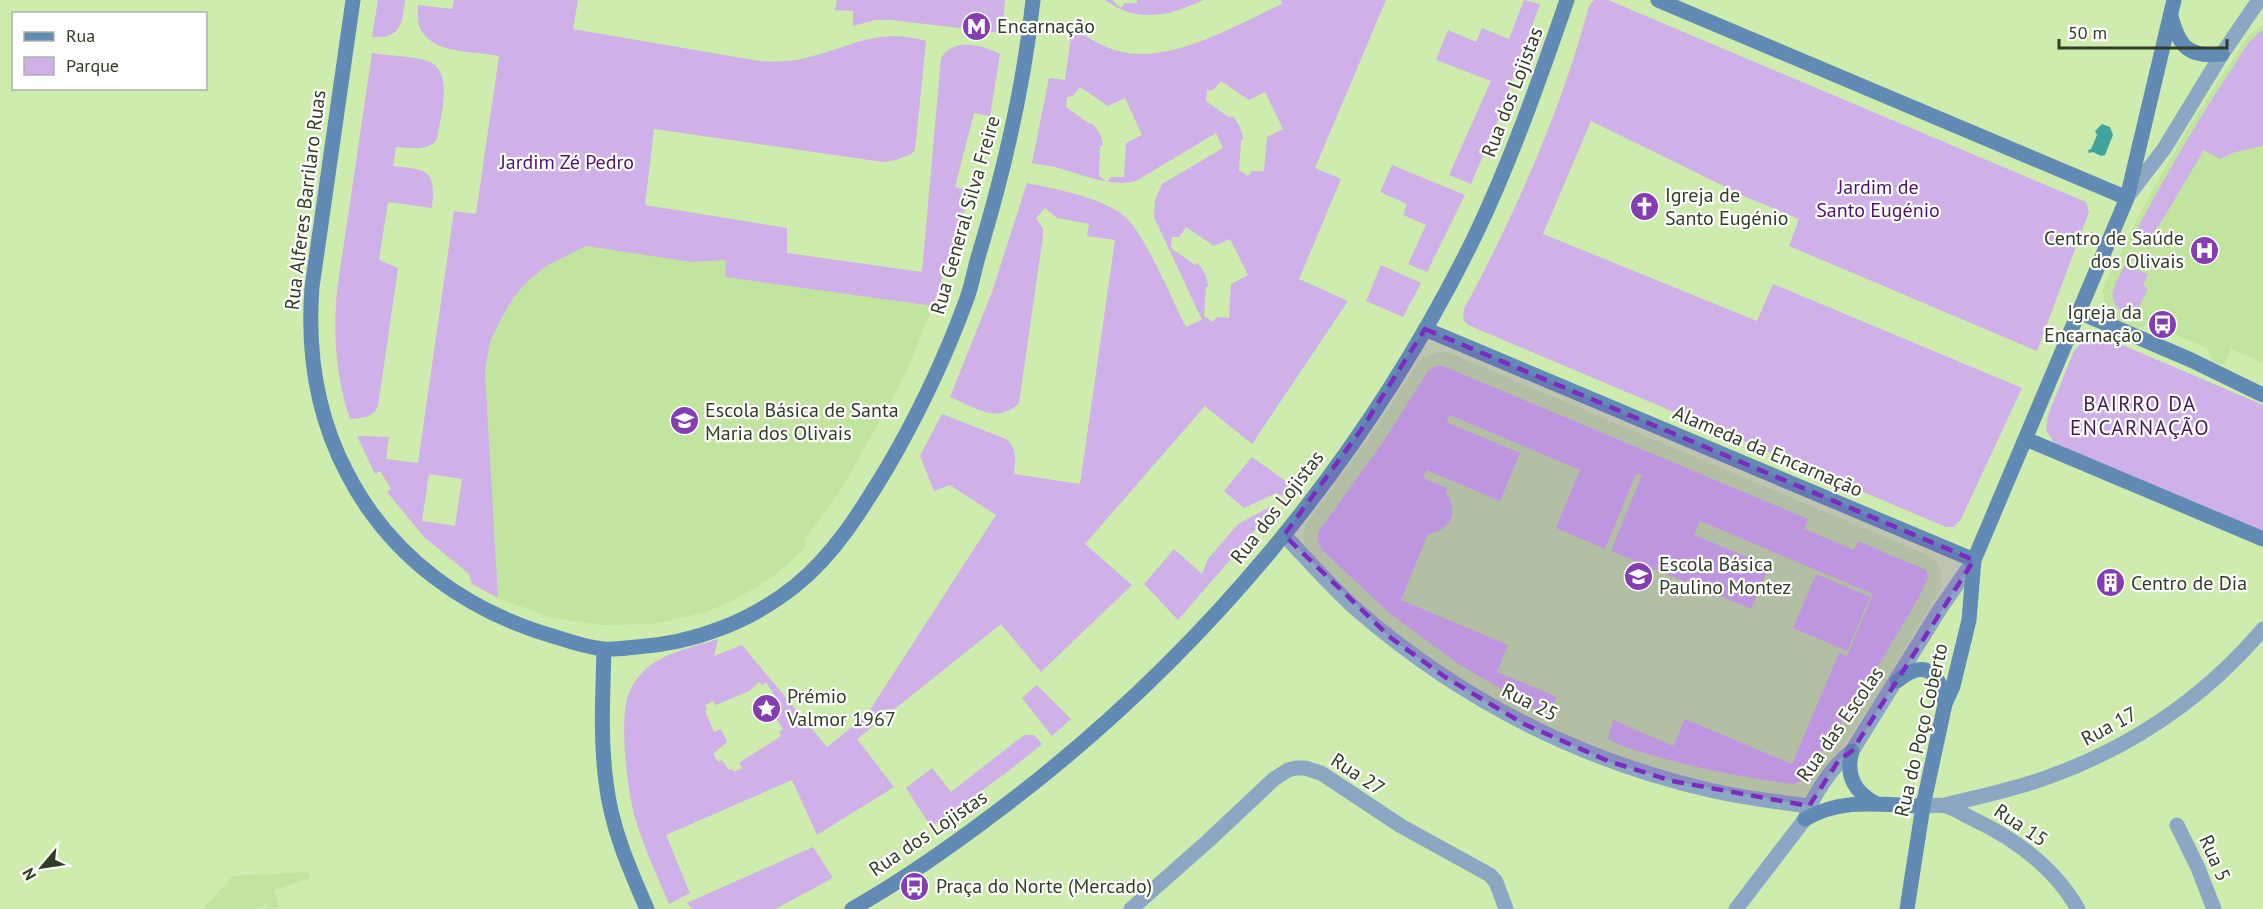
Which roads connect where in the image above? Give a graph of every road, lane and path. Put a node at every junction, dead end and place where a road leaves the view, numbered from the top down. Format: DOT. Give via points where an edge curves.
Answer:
graph roads {
  1 [pos="353,0"];
  2 [pos="1033,0"];
  3 [pos="1567,0"];
  4 [pos="1658,0"];
  5 [pos="2174,0"];
  6 [pos="2259,0"];
  7 [pos="2171,16"];
  8 [pos="2222,54"];
  9 [pos="2127,198"];
  10 [pos="2079,312"];
  11 [pos="1425,329"];
  12 [pos="2263,395"];
  13 [pos="2026,439"];
  14 [pos="1284,535"];
  15 [pos="2263,539"];
  16 [pos="1974,560"];
  17 [pos="2263,629"];
  18 [pos="604,649"];
  19 [pos="1897,681"];
  20 [pos="1945,704"];
  21 [pos="1852,751"];
  22 [pos="1878,805"];
  23 [pos="1923,806"];
  24 [pos="1945,806"];
  25 [pos="1807,812"];
  26 [pos="2177,825"];
  27 [pos="647,909"];
  28 [pos="852,909"];
  29 [pos="1131,909"];
  30 [pos="1506,909"];
  31 [pos="1736,909"];
  32 [pos="1907,909"];
  33 [pos="2078,909"];
  34 [pos="2214,909"];
  1 -- 18 [label="street, Rua Alferes Barrilaro Ruas" via="310,319 315,384 329,435 364,503 405,553 430,575 513,624"];
  2 -- 18 [label="street, Rua General Silva Freire" via="1009,146 967,298 912,422 848,530 794,587 738,622 685,640"];
  3 -- 11 [label="street, Rua dos Lojistas" via="1509,161"];
  4 -- 9 [label="street"];
  5 -- 7 [label="street"];
  6 -- 8 [label="street"];
  7 -- 8 [label="street" via="2183,46 2200,55"];
  7 -- 9 [label="street"];
  8 -- 9 [label="street" via="2164,149"];
  9 -- 10 [label="street"];
  10 -- 12 [label="street"];
  10 -- 13 [label="street"];
  11 -- 14 [label="street, Rua dos Lojistas" via="1367,422"];
  11 -- 16 [label="street, Alameda da Encarnação"];
  13 -- 15 [label="street"];
  13 -- 16 [label="street"];
  14 -- 25 [label="street, Rua 25" via="1355,608 1391,638 1444,677 1524,724 1608,761 1672,781"];
  14 -- 28 [label="street, Rua dos Lojistas" via="1202,630 1078,748 969,833"];
  16 -- 19 [label="street, Rua das Escolas"];
  16 -- 20 [label="street, Rua do Poço Coberto" via="1969,620"];
  17 -- 24 [label="street, Rua 17" via="2228,667 2188,701 2128,741 2050,777"];
  18 -- 27 [label="street" via="606,784 622,848"];
  19 -- 20 [label="street" via="1918,669 1935,674"];
  19 -- 21 [label="street, Rua das Escolas"];
  20 -- 23 [label="street, Rua do Poço Coberto"];
  21 -- 22 [label="street" via="1852,780 1865,798"];
  21 -- 25 [label="street, Rua das Escolas" via="1839,760"];
  22 -- 23 [label="street"];
  22 -- 25 [label="street" via="1836,805"];
  23 -- 24 [label="street, Rua 15"];
  23 -- 32 [label="street, Rua do Poço Coberto"];
  24 -- 33 [label="street, Rua 15" via="2013,841 2056,879"];
  25 -- 31 [label="street, Rua das Escolas"];
  26 -- 34 [label="street, Rua 5"];
  29 -- 30 [label="street, Rua 27" via="1274,779 1288,770 1305,768 1321,773 1401,826 1490,875"];
}
